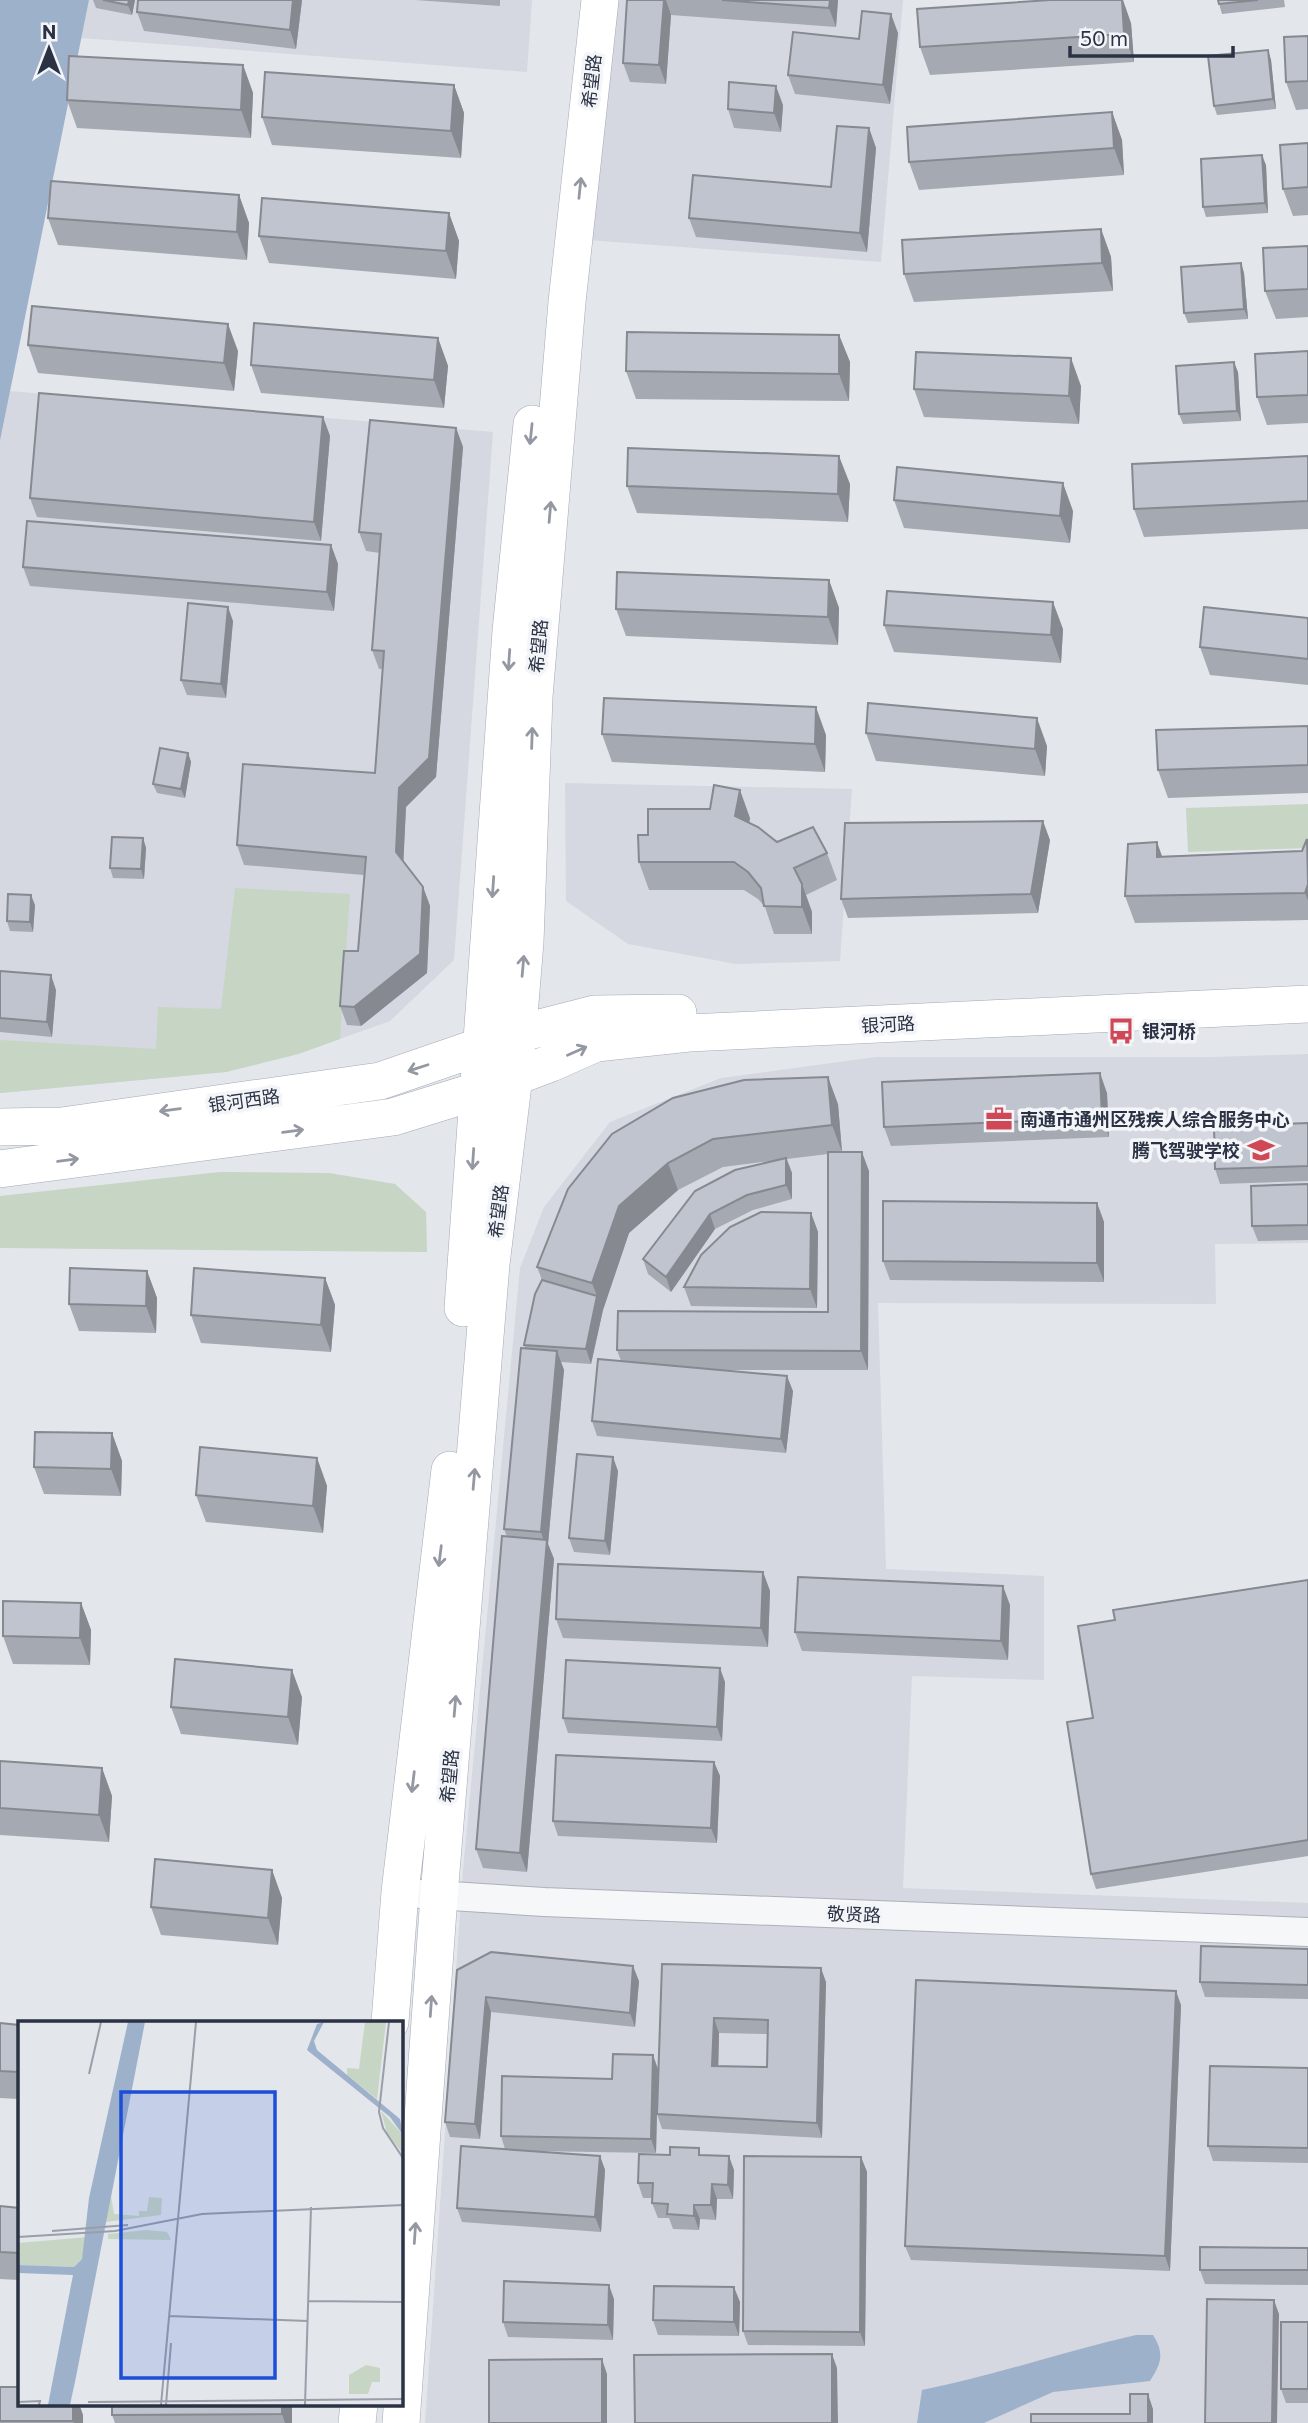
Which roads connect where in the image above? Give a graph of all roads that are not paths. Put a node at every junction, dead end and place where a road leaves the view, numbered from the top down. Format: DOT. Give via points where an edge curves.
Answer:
graph roads {
  1 [pos="575,0"];
  2 [pos="600,0"];
  3 [pos="1308,985"];
  4 [pos="1308,1004"];
  5 [pos="517,1034"];
  6 [pos="483,1047"];
  7 [pos="514,1076"];
  8 [pos="477,1091"];
  9 [pos="0,1127"];
  10 [pos="0,1169"];
  11 [pos="400,1892"];
  12 [pos="439,1896"];
  13 [pos="1308,1932"];
  14 [pos="390,2021"];
  15 [pos="401,2423"];
  1 -- 6 [label="main road, 希望路, one-way" via="511,631"];
  5 -- 2 [label="main road, 希望路, one-way" via="534,697"];
  3 -- 5 [label="main road, 银河路" via="778,1012 595,1014"];
  7 -- 4 [label="main road, 银河路, one-way" via="596,1043 689,1033"];
  5 -- 6 [label="main road, 银河路"];
  5 -- 7 [label="main road, 希望路"];
  6 -- 8 [label="main road, 希望路"];
  6 -- 9 [label="main road, 银河西路, one-way" via="380,1081 62,1126"];
  7 -- 8 [label="main road, 银河路"];
  12 -- 7 [label="main road, 希望路, one-way" via="491,1265"];
  10 -- 8 [label="main road, 银河西路, one-way" via="393,1117"];
  8 -- 11 [label="main road, 希望路, one-way" via="454,1441"];
  11 -- 12 [label="street, 敬贤路"];
  11 -- 14 [label="main road, 希望路"];
  12 -- 13 [label="street, 敬贤路"];
  15 -- 12 [label="main road, 希望路, one-way"];
}
